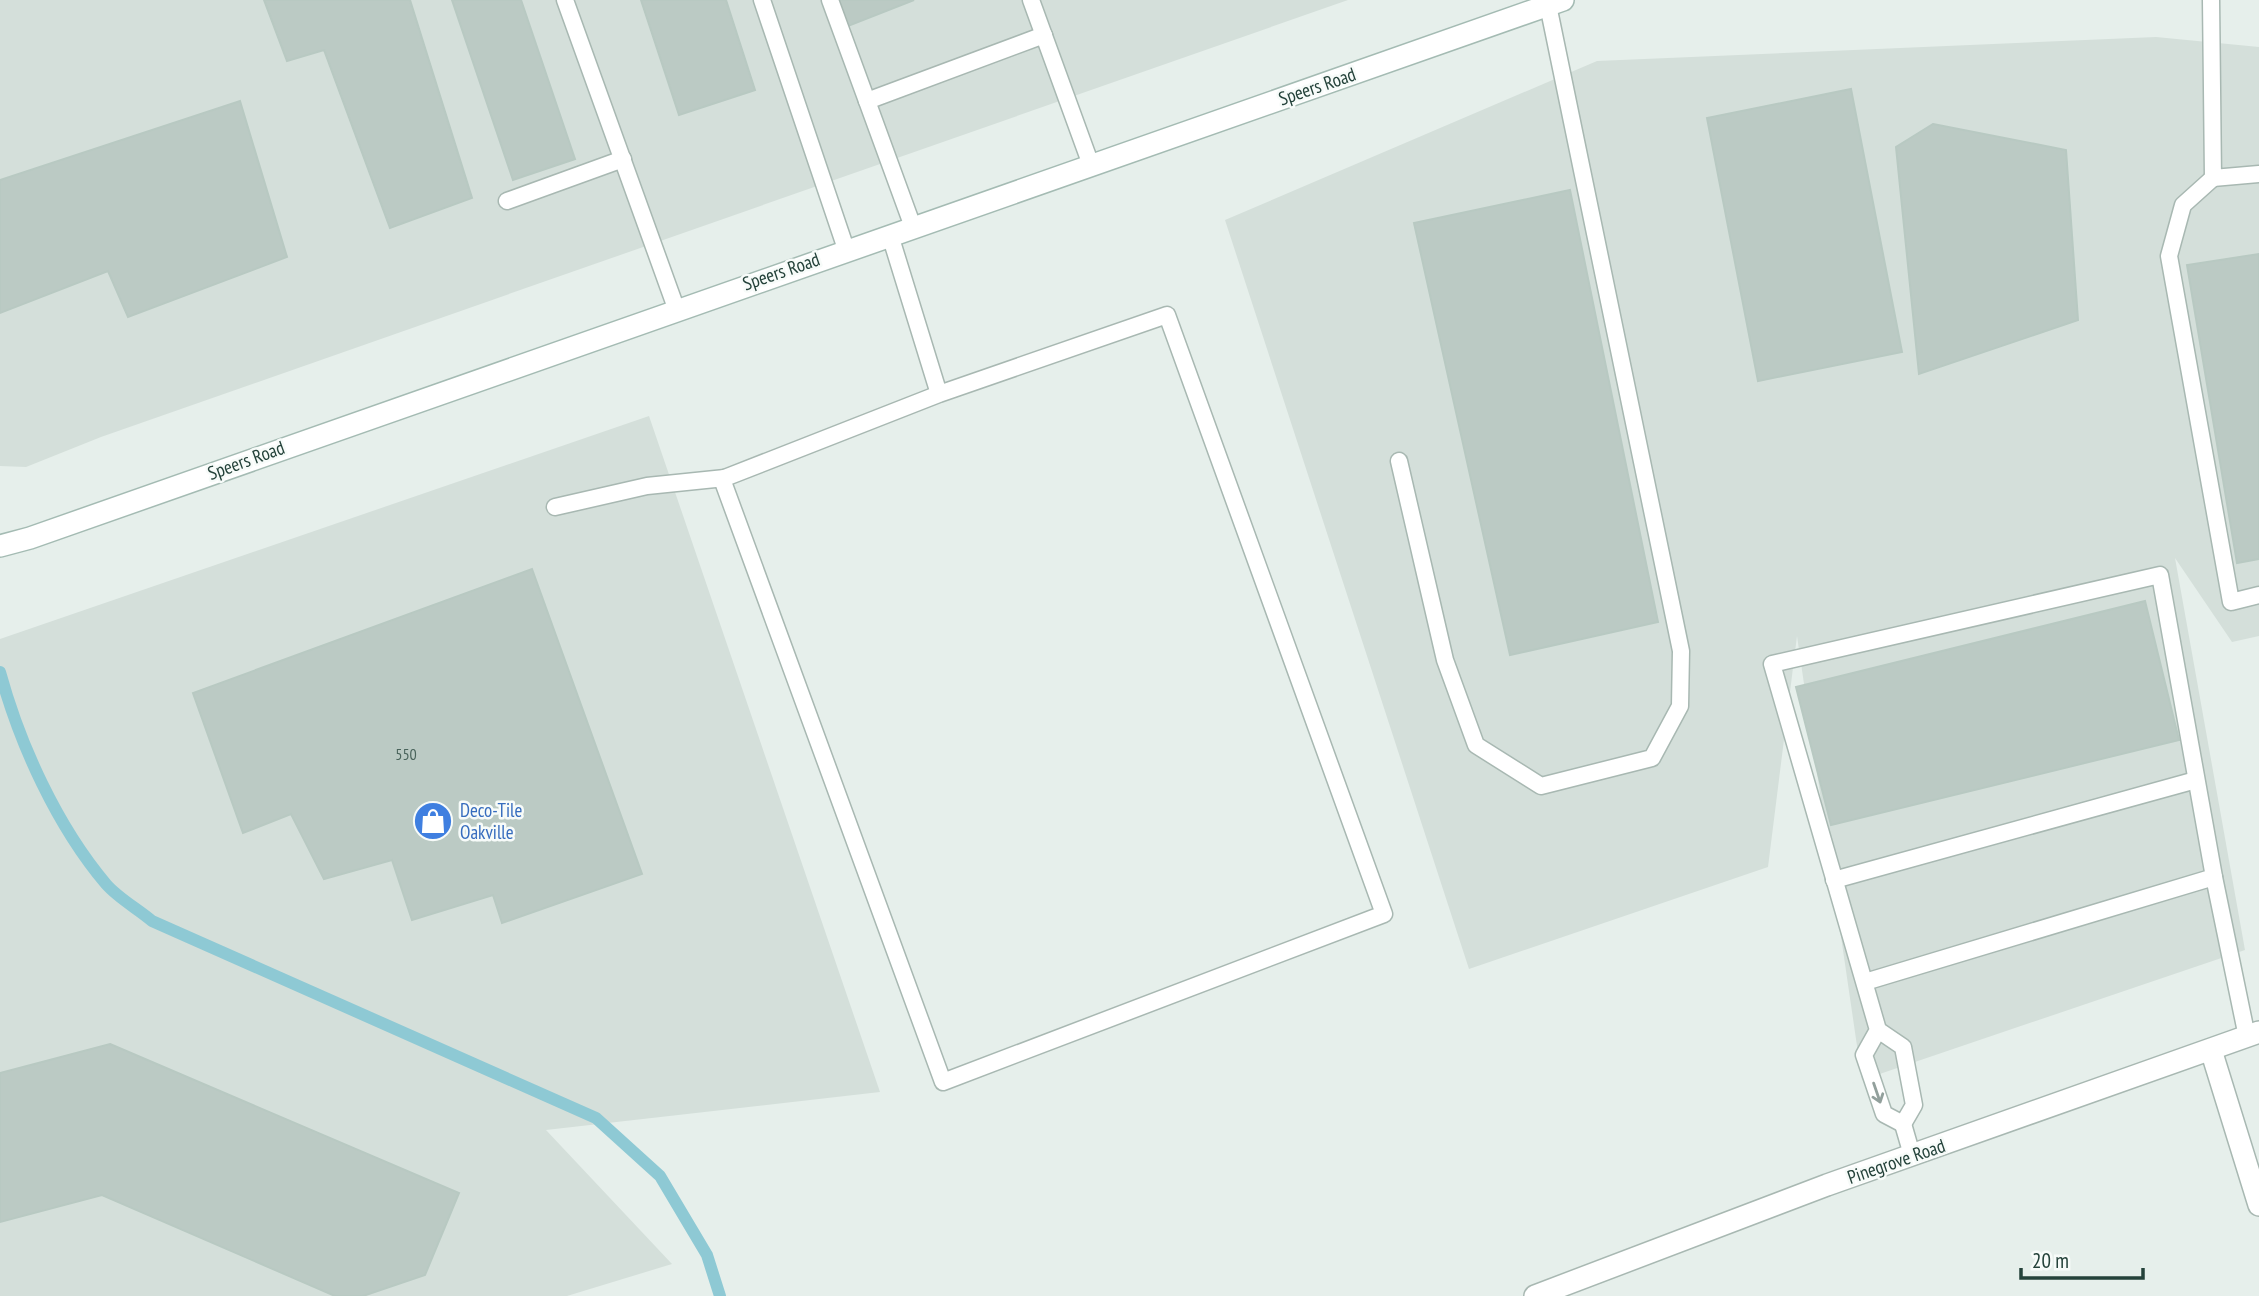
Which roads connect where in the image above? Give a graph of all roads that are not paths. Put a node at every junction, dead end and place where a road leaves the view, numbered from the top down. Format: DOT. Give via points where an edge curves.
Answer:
graph roads {
  1 [pos="565,0"];
  2 [pos="762,0"];
  3 [pos="830,0"];
  4 [pos="1031,0"];
  5 [pos="2211,0"];
  6 [pos="1556,3"];
  7 [pos="1044,35"];
  8 [pos="867,102"];
  9 [pos="623,159"];
  10 [pos="1091,164"];
  11 [pos="2259,174"];
  12 [pos="2213,178"];
  13 [pos="507,201"];
  14 [pos="913,227"];
  15 [pos="890,234"];
  16 [pos="846,249"];
  17 [pos="676,308"];
  18 [pos="939,394"];
  19 [pos="1399,461"];
  20 [pos="725,478"];
  21 [pos="555,507"];
  22 [pos="0,546"];
  23 [pos="2259,595"];
  24 [pos="2196,780"];
  25 [pos="2214,877"];
  26 [pos="1834,880"];
  27 [pos="1865,982"];
  28 [pos="1878,1030"];
  29 [pos="2253,1034"];
  30 [pos="2211,1050"];
  31 [pos="1903,1124"];
  32 [pos="1912,1155"];
  33 [pos="2259,1205"];
  34 [pos="1535,1296"];
  1 -- 9 [label="lane"];
  2 -- 16 [label="lane"];
  3 -- 8 [label="lane"];
  4 -- 7 [label="lane"];
  5 -- 12 [label="lane"];
  6 -- 10 [label="main road, Speers Road"];
  6 -- 19 [label="lane" via="1681,651 1680,706 1652,758 1541,786 1476,745 1446,660"];
  7 -- 8 [label="lane"];
  7 -- 10 [label="lane"];
  8 -- 14 [label="lane"];
  9 -- 13 [label="lane"];
  9 -- 17 [label="lane"];
  10 -- 14 [label="main road, Speers Road"];
  11 -- 12 [label="lane"];
  12 -- 23 [label="lane" via="2183,205 2169,256 2231,602"];
  14 -- 15 [label="main road, Speers Road"];
  15 -- 16 [label="main road, Speers Road"];
  15 -- 18 [label="lane"];
  16 -- 17 [label="main road, Speers Road"];
  17 -- 22 [label="main road, Speers Road"];
  18 -- 20 [label="lane"];
  18 -- 20 [label="lane" via="1167,315 1384,914 943,1082"];
  20 -- 21 [label="lane" via="647,486"];
  24 -- 25 [label="lane"];
  24 -- 26 [label="lane"];
  24 -- 26 [label="lane" via="2161,575 1772,664"];
  25 -- 27 [label="lane"];
  25 -- 29 [label="lane"];
  26 -- 27 [label="lane"];
  27 -- 28 [label="lane"];
  28 -- 31 [label="lane" via="1903,1047 1914,1105"];
  28 -- 31 [label="lane, one-way" via="1864,1055 1884,1114"];
  29 -- 30 [label="main road, Pinegrove Road"];
  30 -- 32 [label="main road, Pinegrove Road"];
  30 -- 33 [label="main road"];
  31 -- 32 [label="lane"];
  32 -- 34 [label="main road, Pinegrove Road"];
}
